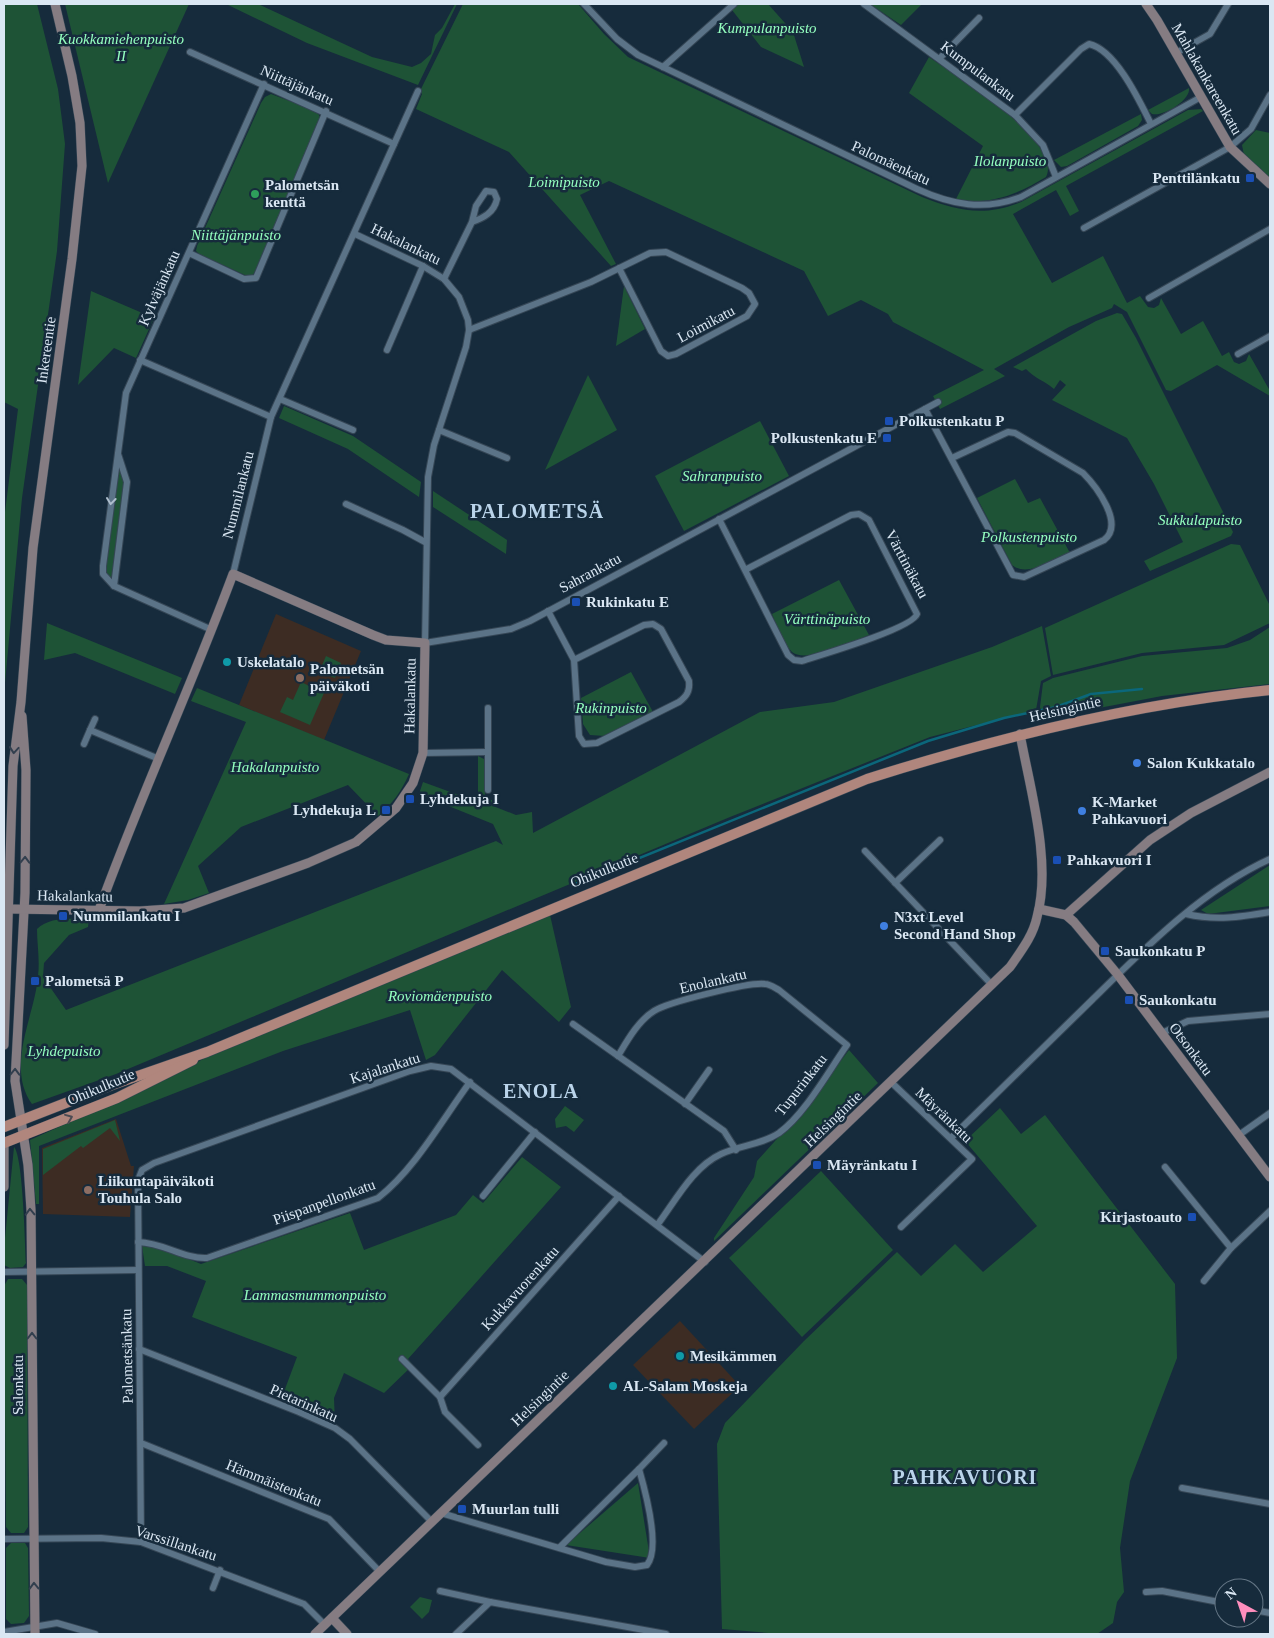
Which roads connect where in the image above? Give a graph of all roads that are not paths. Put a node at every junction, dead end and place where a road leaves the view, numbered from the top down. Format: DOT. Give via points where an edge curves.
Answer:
graph roads {
  1 [pos="54,4"];
  2 [pos="584,4"];
  3 [pos="734,4"];
  4 [pos="864,4"];
  5 [pos="1146,4"];
  6 [pos="1228,4"];
  7 [pos="979,18"];
  8 [pos="190,52"];
  9 [pos="1176,53"];
  10 [pos="940,58"];
  11 [pos="663,67"];
  12 [pos="264,84"];
  13 [pos="418,91"];
  14 [pos="1270,95"];
  15 [pos="1201,97"];
  16 [pos="326,111"];
  17 [pos="1015,114"];
  18 [pos="1151,124"];
  19 [pos="394,144"];
  20 [pos="1230,147"];
  21 [pos="1056,177"];
  22 [pos="1270,184"];
  23 [pos="472,222"];
  24 [pos="1084,228"];
  25 [pos="1270,229"];
  26 [pos="355,234"];
  27 [pos="189,253"];
  28 [pos="423,266"];
  29 [pos="619,268"];
  30 [pos="444,279"];
  31 [pos="1149,298"];
  32 [pos="470,330"];
  33 [pos="1270,336"];
  34 [pos="387,350"];
  35 [pos="1238,354"];
  36 [pos="140,360"];
  37 [pos="280,399"];
  38 [pos="938,402"];
  39 [pos="926,409"];
  40 [pos="271,417"];
  41 [pos="353,430"];
  42 [pos="439,430"];
  43 [pos="117,452"];
  44 [pos="507,458"];
  45 [pos="952,458"];
  46 [pos="346,504"];
  47 [pos="718,519"];
  48 [pos="425,542"];
  49 [pos="745,570"];
  50 [pos="234,574"];
  51 [pos="114,586"];
  52 [pos="548,611"];
  53 [pos="212,630"];
  54 [pos="425,643"];
  55 [pos="574,660"];
  56 [pos="1270,690"];
  57 [pos="21,702"];
  58 [pos="488,708"];
  59 [pos="95,719"];
  60 [pos="90,730"];
  61 [pos="1020,734"];
  62 [pos="84,744"];
  63 [pos="488,752"];
  64 [pos="423,753"];
  65 [pos="159,759"];
  66 [pos="1270,772"];
  67 [pos="488,790"];
  68 [pos="940,840"];
  69 [pos="864,851"];
  70 [pos="1270,859"];
  71 [pos="895,883"];
  72 [pos="6,908"];
  73 [pos="24,909"];
  74 [pos="1039,909"];
  75 [pos="98,910"];
  76 [pos="1270,912"];
  77 [pos="1186,914"];
  78 [pos="1066,915"];
  79 [pos="1118,975"];
  80 [pos="992,985"];
  81 [pos="1270,1014"];
  82 [pos="573,1024"];
  83 [pos="1162,1033"];
  84 [pos="4,1045"];
  85 [pos="847,1045"];
  86 [pos="207,1052"];
  87 [pos="618,1056"];
  88 [pos="709,1070"];
  89 [pos="470,1082"];
  90 [pos="892,1083"];
  91 [pos="685,1104"];
  92 [pos="1270,1113"];
  93 [pos="21,1120"];
  94 [pos="4,1127"];
  95 [pos="535,1132"];
  96 [pos="1239,1135"];
  97 [pos="24,1136"];
  98 [pos="951,1138"];
  99 [pos="4,1143"];
  100 [pos="736,1150"];
  101 [pos="1165,1167"];
  102 [pos="142,1170"];
  103 [pos="1270,1177"];
  104 [pos="4,1185"];
  105 [pos="483,1196"];
  106 [pos="619,1196"];
  107 [pos="1270,1211"];
  108 [pos="658,1224"];
  109 [pos="901,1227"];
  110 [pos="138,1242"];
  111 [pos="1231,1248"];
  112 [pos="705,1262"];
  113 [pos="138,1270"];
  114 [pos="4,1272"];
  115 [pos="32,1272"];
  116 [pos="1204,1281"];
  117 [pos="139,1349"];
  118 [pos="402,1359"];
  119 [pos="440,1397"];
  120 [pos="141,1443"];
  121 [pos="664,1443"];
  122 [pos="478,1445"];
  123 [pos="639,1469"];
  124 [pos="1182,1488"];
  125 [pos="1270,1504"];
  126 [pos="441,1514"];
  127 [pos="432,1522"];
  128 [pos="33,1538"];
  129 [pos="4,1539"];
  130 [pos="141,1542"];
  131 [pos="559,1548"];
  132 [pos="220,1570"];
  133 [pos="380,1572"];
  134 [pos="213,1588"];
  135 [pos="440,1591"];
  136 [pos="1146,1592"];
  137 [pos="1214,1601"];
  138 [pos="490,1602"];
  139 [pos="332,1618"];
  140 [pos="325,1625"];
  141 [pos="622,1626"];
  142 [pos="35,1630"];
  143 [pos="4,1632"];
  144 [pos="95,1634"];
  145 [pos="315,1634"];
  146 [pos="347,1634"];
  147 [pos="456,1634"];
  148 [pos="631,1634"];
  149 [pos="666,1634"];
  1 -- 57 [label="street, Inkereentie" via="72,76 80,123 82,166 80,202 34,548"];
  2 -- 11 [label="street, Palomäenkatu" via="623,44"];
  3 -- 11 [label="street"];
  4 -- 10 [label="street, Kumpulankatu"];
  5 -- 9 [label="street, Mahlakankareenkatu"];
  6 -- 9 [label="street" via="1210,34"];
  7 -- 10 [label="street"];
  8 -- 12 [label="street, Niittäjänkatu"];
  9 -- 15 [label="street, Mahlakankareenkatu"];
  10 -- 17 [label="street, Kumpulankatu"];
  11 -- 21 [label="street, Palomäenkatu" via="945,201 960,205 994,205 1021,197"];
  12 -- 16 [label="street, Niittäjänkatu"];
  12 -- 27 [label="street, Kylväjänkatu"];
  13 -- 19 [label="street, Nummilankatu"];
  14 -- 20 [label="street" via="1251,129"];
  15 -- 18 [label="street, Palomäenkatu"];
  15 -- 20 [label="street, Mahlakankareenkatu"];
  16 -- 19 [label="street, Niittäjänkatu"];
  16 -- 27 [label="street" via="256,278 244,279"];
  17 -- 18 [label="street" via="1081,48 1089,44 1098,48 1120,70"];
  17 -- 21 [label="street, Kumpulankatu" via="1043,145"];
  18 -- 21 [label="street, Palomäenkatu"];
  19 -- 26 [label="street, Nummilankatu"];
  20 -- 22 [label="street, Mahlakankareenkatu"];
  20 -- 24 [label="street"];
  23 -- 23 [label="street" via="484,193 494,192 497,199 494,208"];
  23 -- 30 [label="street"];
  25 -- 31 [label="street"];
  26 -- 28 [label="street, Hakalankatu"];
  26 -- 37 [label="street, Nummilankatu"];
  27 -- 36 [label="street, Kylväjänkatu"];
  28 -- 30 [label="street, Hakalankatu"];
  28 -- 34 [label="street"];
  29 -- 29 [label="street, Loimikatu" via="650,252 666,252 742,288 755,304 747,316 668,356 661,351"];
  29 -- 32 [label="street, Loimikatu"];
  30 -- 32 [label="street, Hakalankatu" via="462,304"];
  32 -- 42 [label="street, Hakalankatu"];
  33 -- 35 [label="street"];
  36 -- 40 [label="street"];
  36 -- 43 [label="street, Kylväjänkatu" via="126,393"];
  37 -- 40 [label="street, Nummilankatu"];
  37 -- 41 [label="street"];
  38 -- 39 [label="street, Sahrankatu"];
  39 -- 45 [label="street"];
  39 -- 47 [label="street, Sahrankatu"];
  40 -- 50 [label="street, Nummilankatu"];
  42 -- 44 [label="street"];
  42 -- 48 [label="street, Hakalankatu" via="428,477"];
  43 -- 51 [label="street, Kylväjänkatu" via="127,482"];
  43 -- 51 [label="street, Kylväjänkatu, one-way" via="103,566 103,574"];
  45 -- 45 [label="street" via="1013,575 1024,577 1104,540 1111,531 1111,519 1090,480 1016,433 1000,435"];
  46 -- 48 [label="street"];
  47 -- 49 [label="street, Värttinäkatu"];
  47 -- 52 [label="street, Sahrankatu"];
  48 -- 54 [label="street, Hakalankatu"];
  49 -- 49 [label="street, Värttinäkatu" via="788,655 794,660 802,661 894,629 910,623 918,614 869,520 859,514 851,515"];
  50 -- 53 [label="street, Nummilankatu"];
  50 -- 54 [label="street, Sahrankatu" via="386,640"];
  51 -- 53 [label="street"];
  52 -- 54 [label="street, Sahrankatu" via="511,629"];
  52 -- 55 [label="street"];
  53 -- 65 [label="street, Nummilankatu"];
  54 -- 64 [label="street, Hakalankatu"];
  55 -- 55 [label="street" via="580,736 584,744 597,743 679,702 688,694 688,681 660,629 653,624 644,625"];
  56 -- 61 [label="main road, Helsingintie" via="1124,711"];
  57 -- 72 [label="street, Inkereentie, one-way" via="11,803"];
  73 -- 57 [label="street, Inkereentie, one-way" via="26,770"];
  58 -- 63 [label="street"];
  59 -- 60 [label="street"];
  60 -- 62 [label="street"];
  60 -- 65 [label="street"];
  61 -- 74 [label="street, Helsingintie" via="1043,861"];
  61 -- 86 [label="main road, Ohikulkutie" via="867,779"];
  63 -- 64 [label="street"];
  63 -- 67 [label="street"];
  64 -- 75 [label="street, Hakalankatu" via="412,783 396,808 351,845 184,908"];
  65 -- 75 [label="street, Nummilankatu"];
  66 -- 78 [label="street" via="1191,813 1150,840"];
  68 -- 71 [label="street"];
  69 -- 71 [label="street"];
  70 -- 77 [label="street"];
  71 -- 80 [label="street"];
  72 -- 73 [label="street, Hakalankatu"];
  72 -- 84 [label="street, Inkereentie"];
  73 -- 75 [label="street, Hakalankatu"];
  93 -- 73 [label="street, Inkereentie, one-way" via="15,1068"];
  74 -- 78 [label="street"];
  74 -- 80 [label="street, Helsingintie" via="1026,943 1010,967"];
  76 -- 77 [label="street" via="1223,920"];
  77 -- 79 [label="street"];
  78 -- 79 [label="street, Otsonkatu"];
  79 -- 83 [label="street, Otsonkatu"];
  79 -- 98 [label="street"];
  80 -- 90 [label="street, Helsingintie"];
  81 -- 83 [label="street" via="1188,1021"];
  82 -- 87 [label="street"];
  83 -- 96 [label="street, Otsonkatu"];
  85 -- 87 [label="street, Enolankatu" via="779,990 767,984 750,985 654,1011 640,1024"];
  85 -- 100 [label="street, Tupurinkatu" via="781,1132 766,1141"];
  86 -- 93 [label="main road, Ohikulkutie" via="112,1084"];
  97 -- 86 [label="main road, Ohikulkutie, one-way" via="142,1086"];
  87 -- 91 [label="street"];
  88 -- 91 [label="street"];
  89 -- 95 [label="street, Kajalankatu"];
  89 -- 102 [label="street, Kajalankatu" via="451,1069 431,1066 410,1071"];
  89 -- 110 [label="street, Piispanpellonkatu" via="409,1168 378,1198 207,1258 196,1259 154,1243"];
  90 -- 98 [label="street, Mäyränkatu"];
  90 -- 112 [label="street, Helsingintie"];
  91 -- 100 [label="street" via="724,1132"];
  92 -- 96 [label="street"];
  93 -- 94 [label="main road, Ohikulkutie"];
  93 -- 97 [label="street, Inkereentie"];
  95 -- 105 [label="street"];
  95 -- 106 [label="street, Kajalankatu"];
  96 -- 103 [label="street, Otsonkatu"];
  97 -- 99 [label="main road, Ohikulkutie"];
  115 -- 97 [label="street, Salonkatu, one-way"];
  98 -- 109 [label="street, Mäyränkatu" via="972,1159"];
  99 -- 104 [label="street"];
  100 -- 108 [label="street, Tupurinkatu" via="709,1160 697,1171"];
  101 -- 111 [label="street"];
  102 -- 110 [label="street, Palometsänkatu" via="138,1180"];
  106 -- 108 [label="street, Kajalankatu"];
  106 -- 119 [label="street, Kukkavuorenkatu"];
  107 -- 111 [label="street"];
  108 -- 112 [label="street, Kajalankatu"];
  110 -- 113 [label="street, Palometsänkatu"];
  111 -- 116 [label="street"];
  112 -- 126 [label="street, Helsingintie"];
  113 -- 115 [label="street"];
  113 -- 117 [label="street, Palometsänkatu"];
  114 -- 115 [label="street"];
  128 -- 115 [label="street, Salonkatu, one-way"];
  117 -- 120 [label="street, Palometsänkatu"];
  117 -- 127 [label="street, Pietarinkatu" via="335,1428 350,1439"];
  118 -- 119 [label="street"];
  119 -- 122 [label="street" via="445,1412"];
  120 -- 130 [label="street, Palometsänkatu"];
  120 -- 133 [label="street, Hämmäistenkatu" via="329,1519"];
  121 -- 123 [label="street"];
  123 -- 131 [label="street"];
  123 -- 131 [label="street" via="651,1534 652,1553 647,1565 635,1567 606,1562"];
  124 -- 125 [label="street"];
  126 -- 127 [label="street, Helsingintie"];
  126 -- 131 [label="street"];
  127 -- 133 [label="street, Helsingintie"];
  128 -- 129 [label="street, Varssillankatu"];
  128 -- 130 [label="street, Varssillankatu" via="102,1538"];
  142 -- 128 [label="street, Salonkatu, one-way"];
  130 -- 132 [label="street, Varssillankatu"];
  132 -- 134 [label="street"];
  132 -- 140 [label="street, Varssillankatu" via="304,1604"];
  133 -- 139 [label="street, Helsingintie"];
  135 -- 138 [label="street"];
  136 -- 137 [label="street" via="1162,1591"];
  138 -- 141 [label="street"];
  138 -- 147 [label="street"];
  139 -- 140 [label="street, Helsingintie"];
  139 -- 146 [label="street"];
  140 -- 145 [label="street, Helsingintie"];
  141 -- 148 [label="street"];
  141 -- 149 [label="street"];
  142 -- 143 [label="street"];
  142 -- 144 [label="street" via="57,1623"];
}
